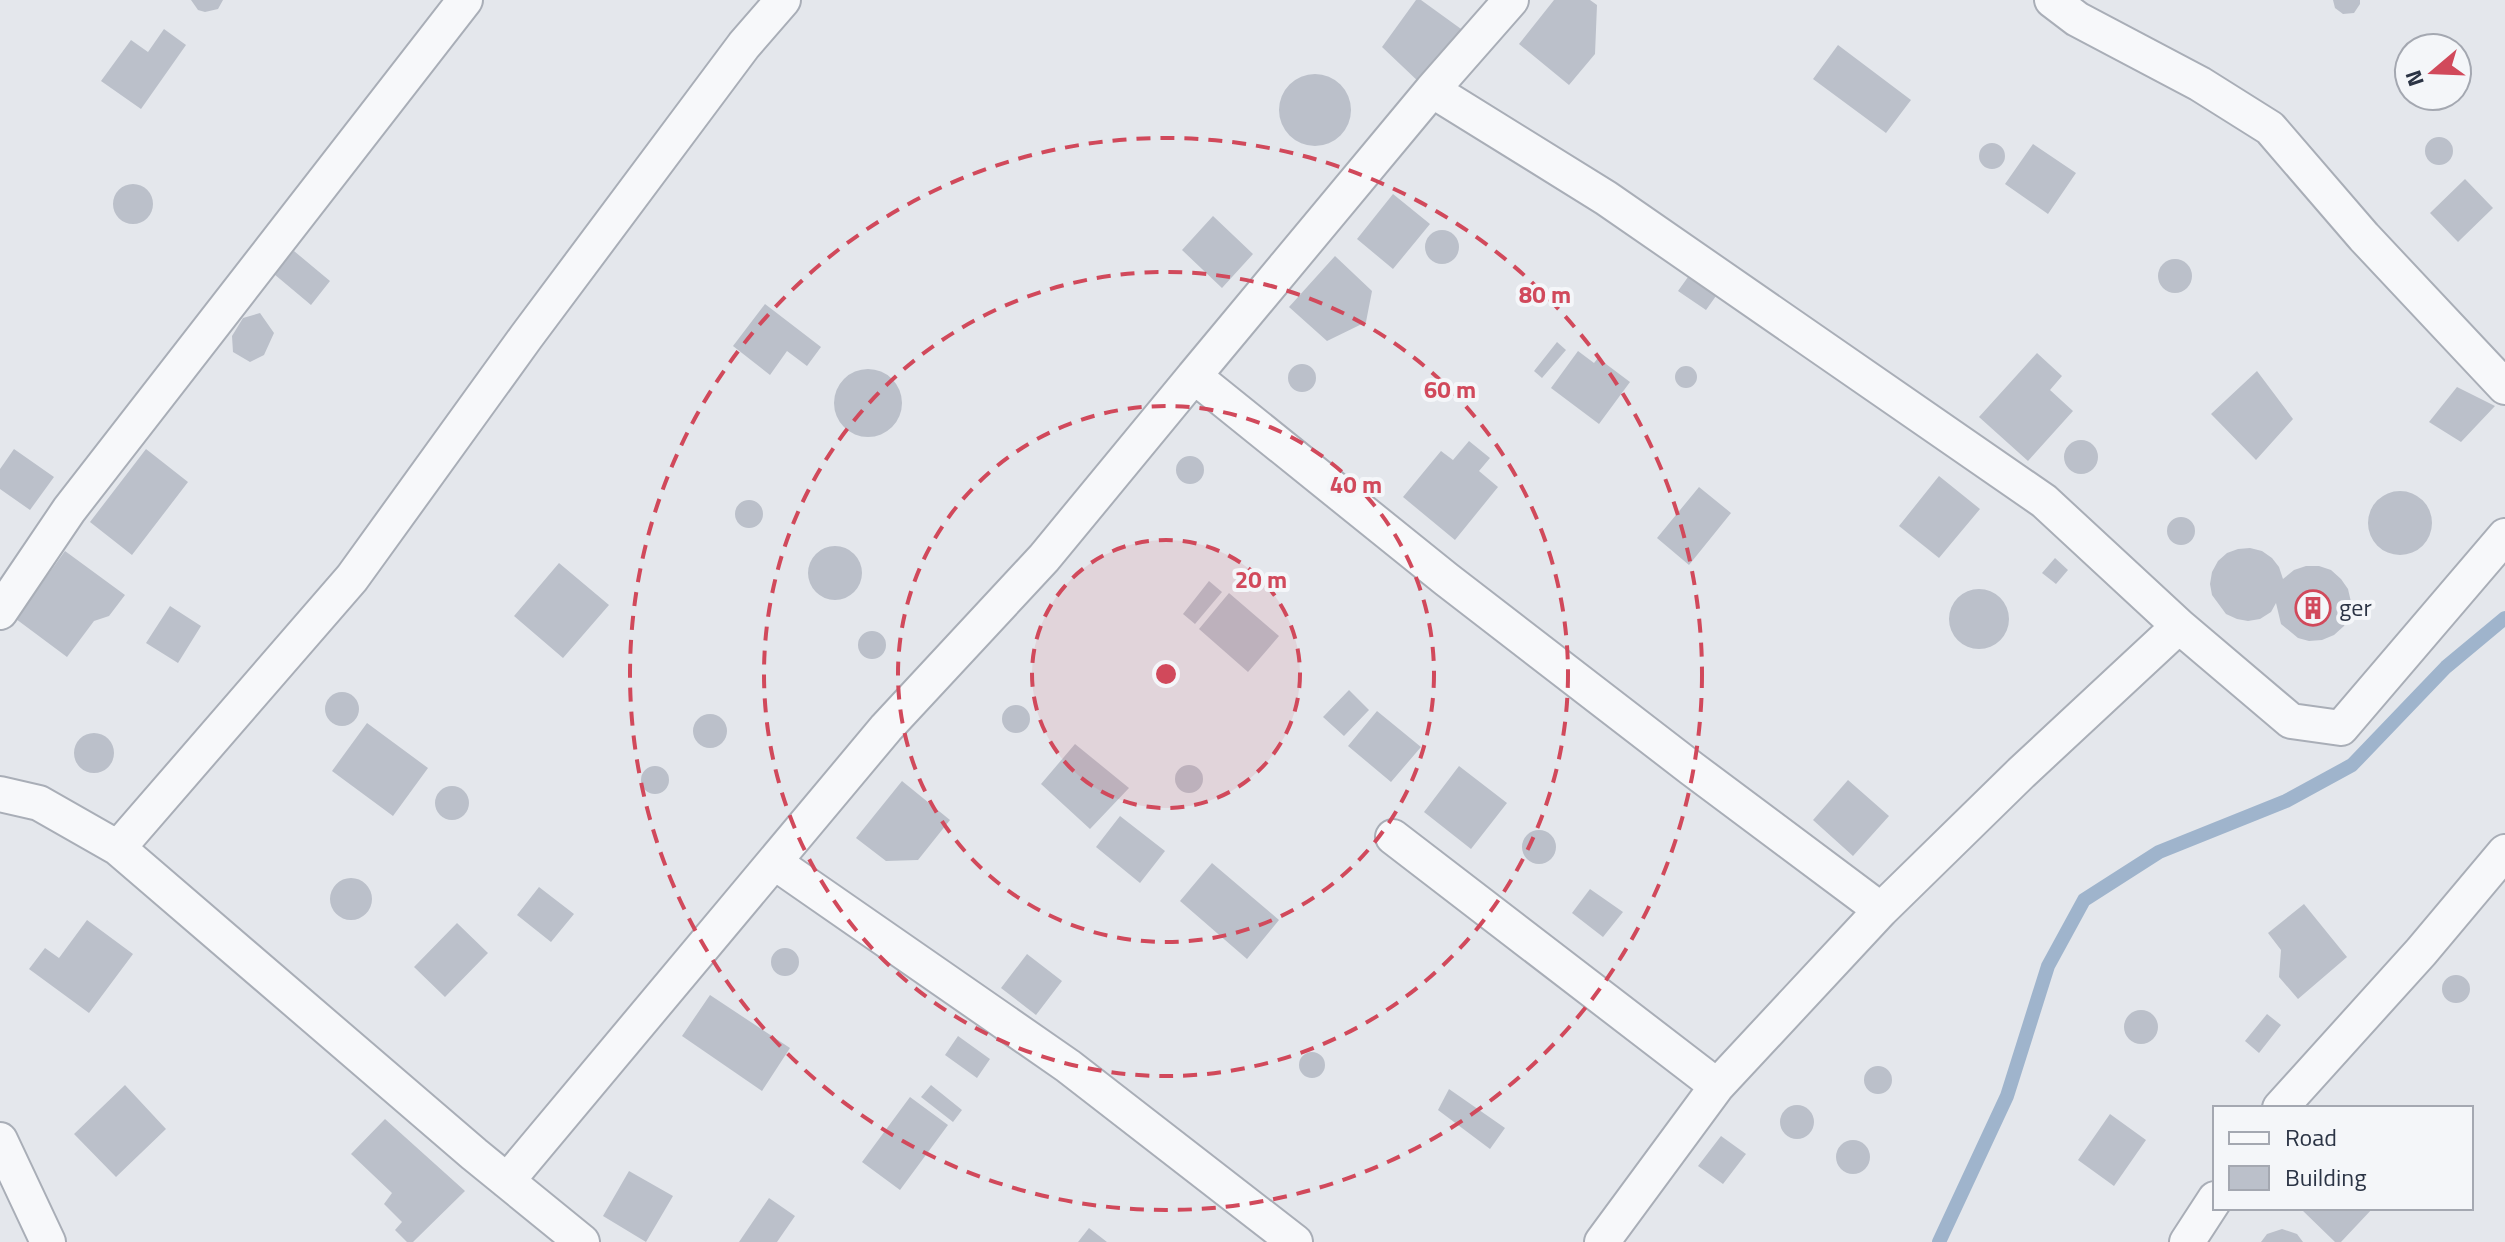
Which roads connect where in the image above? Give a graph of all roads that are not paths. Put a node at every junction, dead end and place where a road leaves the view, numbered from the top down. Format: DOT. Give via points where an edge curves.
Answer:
graph roads {
  1 [pos="465,0"];
  2 [pos="783,0"];
  3 [pos="1511,0"];
  4 [pos="2052,0"];
  5 [pos="1432,90"];
  6 [pos="1194,376"];
  7 [pos="2505,387"];
  8 [pos="2505,536"];
  9 [pos="0,612"];
  10 [pos="2179,626"];
  11 [pos="0,794"];
  12 [pos="1393,837"];
  13 [pos="118,848"];
  14 [pos="2505,852"];
  15 [pos="774,862"];
  16 [pos="1881,910"];
  17 [pos="1717,1086"];
  18 [pos="2282,1106"];
  19 [pos="0,1140"];
  20 [pos="507,1181"];
  21 [pos="2213,1202"];
  22 [pos="48,1242"];
  23 [pos="582,1242"];
  24 [pos="1295,1242"];
  25 [pos="1602,1242"];
  26 [pos="2187,1242"];
  1 -- 9 [label="street" via="78,498"];
  2 -- 13 [label="street" via="526,337 352,578"];
  3 -- 5 [label="street"];
  4 -- 7 [label="street" via="2270,128"];
  5 -- 6 [label="street"];
  5 -- 10 [label="street" via="1606,198 2044,501"];
  6 -- 15 [label="street" via="1044,558 886,728"];
  6 -- 16 [label="street" via="1446,579"];
  8 -- 10 [label="street" via="2341,728 2291,721"];
  10 -- 16 [label="street"];
  11 -- 13 [label="street" via="39,803"];
  12 -- 17 [label="street"];
  13 -- 20 [label="street"];
  14 -- 18 [label="street"];
  15 -- 20 [label="street"];
  15 -- 24 [label="street" via="1068,1066"];
  16 -- 17 [label="street"];
  17 -- 25 [label="street"];
  19 -- 22 [label="street"];
  20 -- 23 [label="street"];
  21 -- 26 [label="street"];
}
